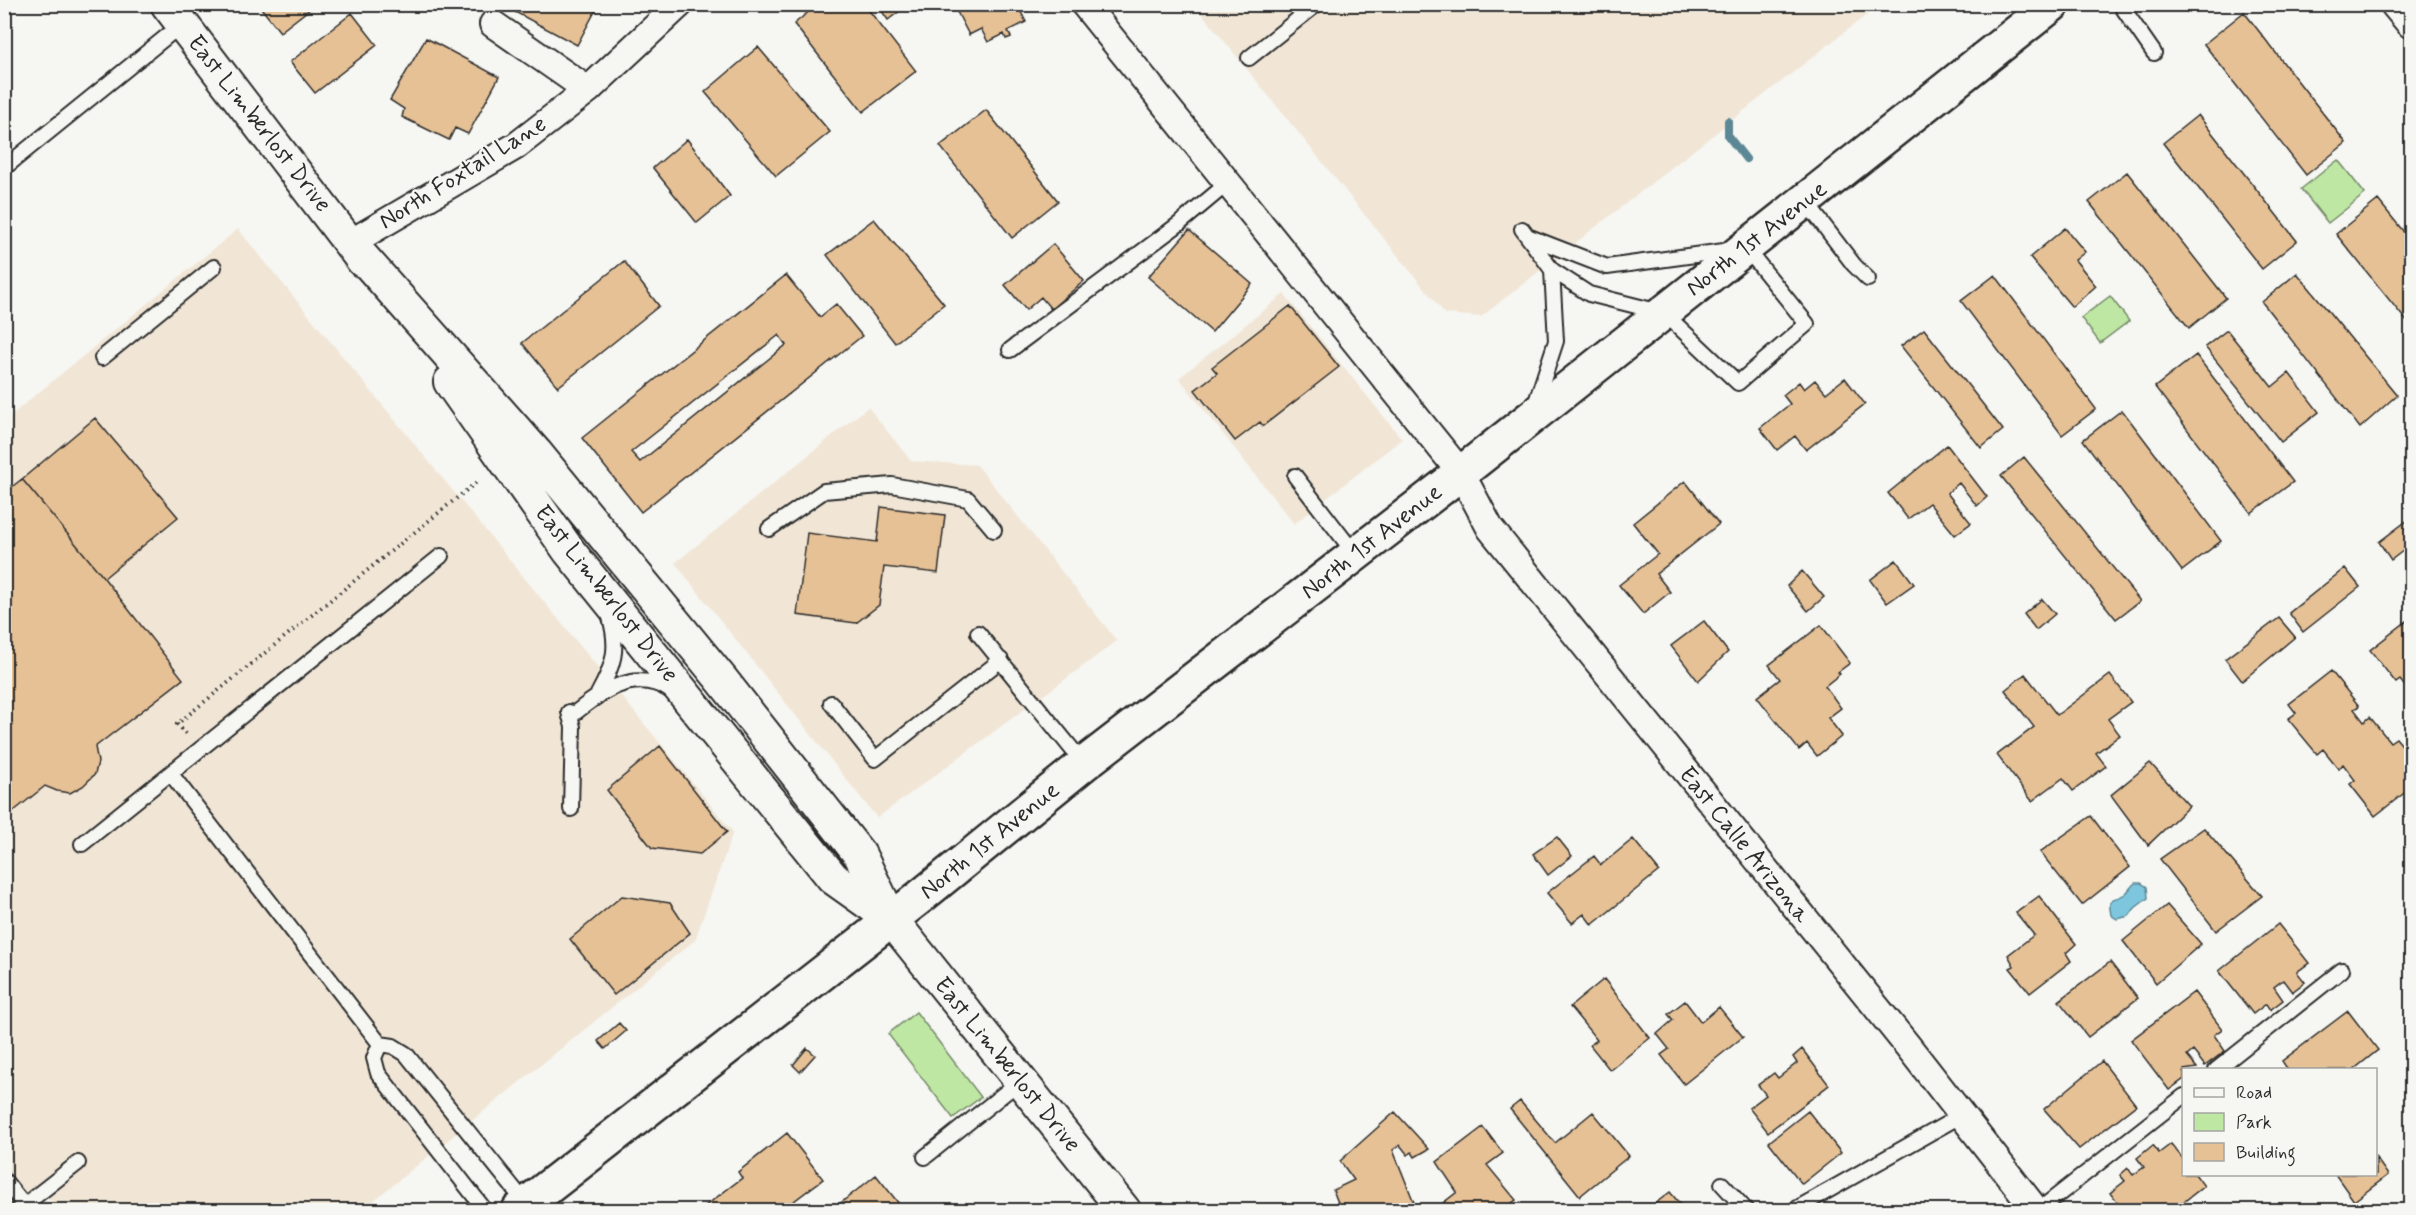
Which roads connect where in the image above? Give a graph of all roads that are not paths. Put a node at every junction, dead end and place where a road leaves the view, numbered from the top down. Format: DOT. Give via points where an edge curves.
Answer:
graph roads {
  1 [pos="680,4"];
  2 [pos="1084,4"];
  3 [pos="1317,4"];
  4 [pos="2053,4"];
  5 [pos="2120,4"];
  6 [pos="2397,4"];
  7 [pos="174,14"];
  8 [pos="2412,22"];
  9 [pos="494,24"];
  10 [pos="2154,53"];
  11 [pos="1249,58"];
  12 [pos="588,90"];
  13 [pos="4,168"];
  14 [pos="1228,183"];
  15 [pos="1805,201"];
  16 [pos="350,243"];
  17 [pos="1746,248"];
  18 [pos="214,267"];
  19 [pos="1552,270"];
  20 [pos="1868,279"];
  21 [pos="1664,313"];
  22 [pos="1010,350"];
  23 [pos="102,358"];
  24 [pos="1531,418"];
  25 [pos="1461,473"];
  26 [pos="1295,476"];
  27 [pos="769,530"];
  28 [pos="994,530"];
  29 [pos="1355,554"];
  30 [pos="441,556"];
  31 [pos="596,584"];
  32 [pos="978,633"];
  33 [pos="1001,660"];
  34 [pos="598,694"];
  35 [pos="831,703"];
  36 [pos="693,706"];
  37 [pos="1084,765"];
  38 [pos="171,774"];
  39 [pos="570,809"];
  40 [pos="82,844"];
  41 [pos="891,919"];
  42 [pos="2342,970"];
  43 [pos="380,1044"];
  44 [pos="2219,1068"];
  45 [pos="1020,1081"];
  46 [pos="2182,1098"];
  47 [pos="1962,1115"];
  48 [pos="925,1157"];
  49 [pos="78,1163"];
  50 [pos="4,1180"];
  51 [pos="1722,1184"];
  52 [pos="523,1208"];
  53 [pos="24,1209"];
  54 [pos="485,1210"];
  55 [pos="1124,1210"];
  56 [pos="1746,1210"];
  57 [pos="1794,1210"];
  58 [pos="2037,1210"];
  1 -- 12 [label="street, North Foxtail Lane"];
  2 -- 14 [label="street, North 1st Avenue"];
  3 -- 11 [label="lane"];
  4 -- 15 [label="main road, North 1st Avenue"];
  5 -- 10 [label="lane"];
  6 -- 8 [label="street"];
  7 -- 13 [label="lane"];
  7 -- 16 [label="street, East Limberlost Drive"];
  9 -- 12 [label="street"];
  12 -- 16 [label="street, North Foxtail Lane" via="516,146"];
  14 -- 22 [label="lane"];
  14 -- 25 [label="street, North 1st Avenue"];
  15 -- 17 [label="main road, North 1st Avenue"];
  15 -- 20 [label="lane"];
  16 -- 31 [label="street, East Limberlost Drive"];
  16 -- 41 [label="street, East Limberlost Drive" via="536,453 741,703 860,855"];
  17 -- 19 [label="lane" via="1607,267 1524,232"];
  17 -- 21 [label="main road, North 1st Avenue"];
  17 -- 21 [label="lane" via="1807,324 1738,383"];
  18 -- 23 [label="lane"];
  19 -- 21 [label="lane" via="1589,294"];
  19 -- 24 [label="lane" via="1556,341"];
  21 -- 24 [label="main road, North 1st Avenue"];
  24 -- 25 [label="main road, North 1st Avenue"];
  25 -- 29 [label="main road, North 1st Avenue"];
  25 -- 47 [label="street, East Calle Arizona" via="1490,528"];
  26 -- 29 [label="lane"];
  27 -- 28 [label="lane" via="824,491 892,485 968,499"];
  29 -- 37 [label="main road, North 1st Avenue"];
  30 -- 38 [label="lane"];
  31 -- 34 [label="lane" via="611,617 616,640 613,660"];
  31 -- 36 [label="street, East Limberlost Drive"];
  32 -- 33 [label="lane"];
  33 -- 35 [label="lane" via="875,759"];
  33 -- 37 [label="lane"];
  34 -- 36 [label="lane" via="637,680 658,683"];
  34 -- 39 [label="lane" via="570,714"];
  36 -- 41 [label="street, East Limberlost Drive" via="833,878"];
  37 -- 41 [label="main road, North 1st Avenue"];
  38 -- 40 [label="lane"];
  38 -- 43 [label="lane"];
  41 -- 45 [label="street, East Limberlost Drive"];
  41 -- 52 [label="main road, North 1st Avenue"];
  42 -- 44 [label="lane"];
  43 -- 52 [label="lane" via="406,1054"];
  43 -- 54 [label="lane" via="374,1058 378,1073"];
  45 -- 48 [label="lane"];
  45 -- 55 [label="street, East Limberlost Drive"];
  46 -- 58 [label="lane"];
  47 -- 57 [label="lane"];
  47 -- 58 [label="street, East Calle Arizona"];
  49 -- 53 [label="lane"];
  50 -- 53 [label="lane"];
  51 -- 56 [label="lane"];
}
